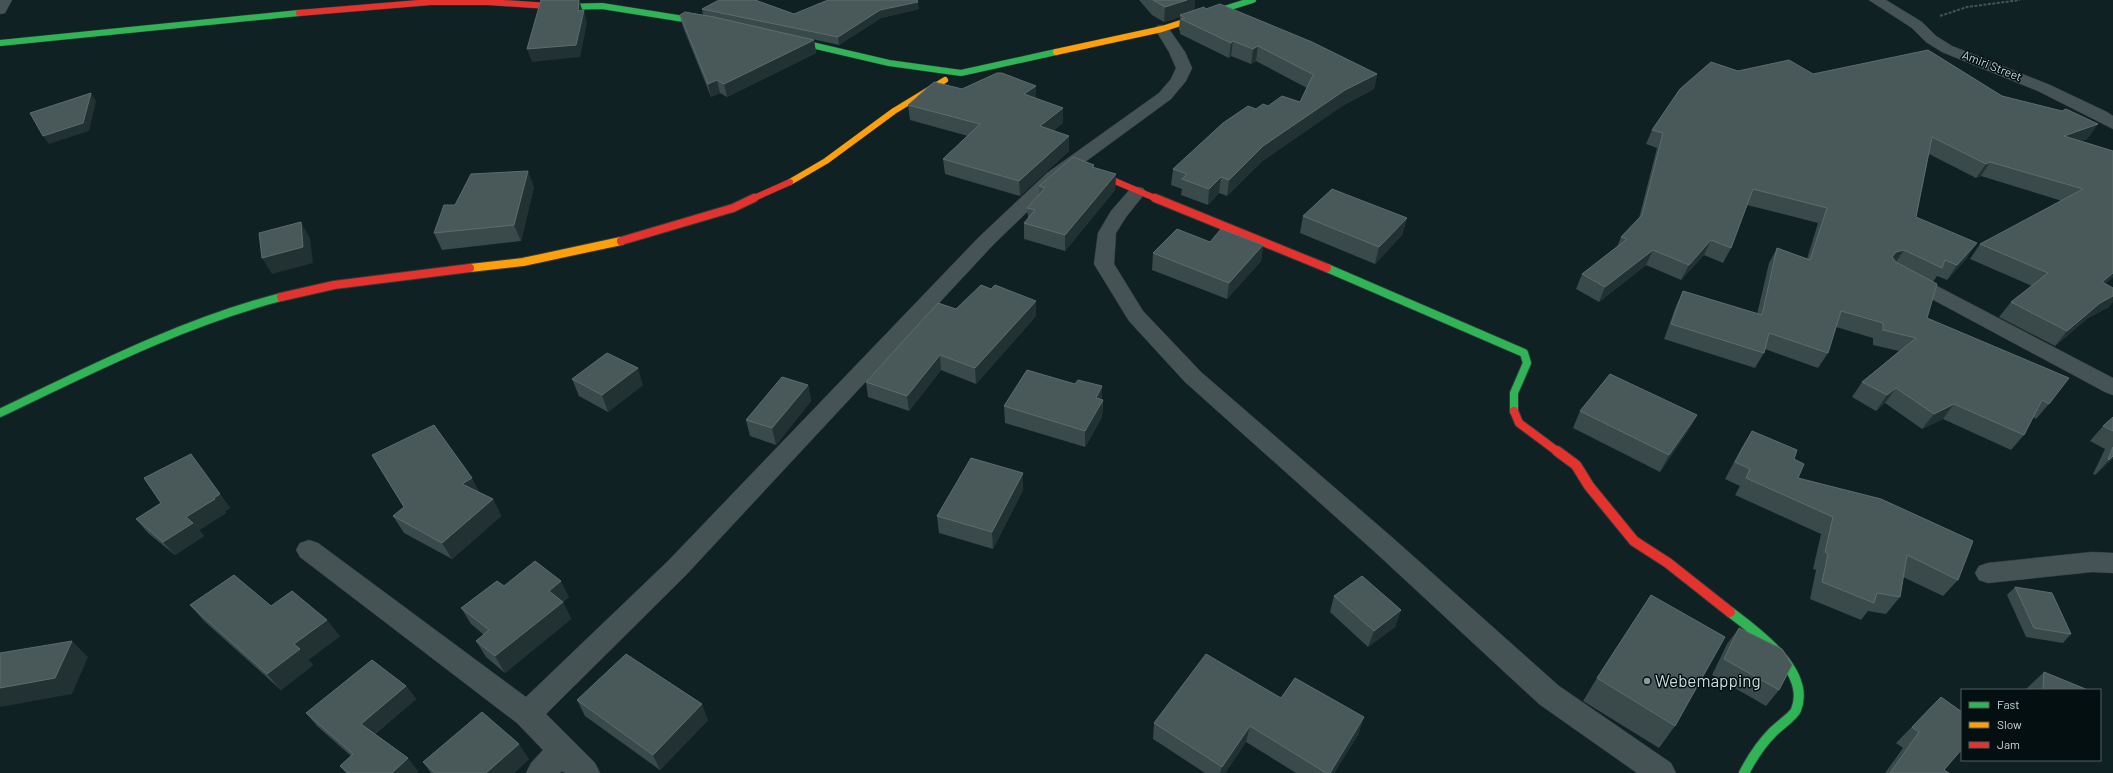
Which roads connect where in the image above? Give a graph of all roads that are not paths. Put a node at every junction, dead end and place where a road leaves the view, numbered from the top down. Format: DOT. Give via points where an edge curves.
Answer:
graph roads {
  1 [pos="5,0"];
  2 [pos="1253,0"];
  3 [pos="1876,0"];
  4 [pos="602,3"];
  5 [pos="0,10"];
  6 [pos="717,24"];
  7 [pos="1162,29"];
  8 [pos="778,37"];
  9 [pos="0,43"];
  10 [pos="961,73"];
  11 [pos="2113,124"];
  12 [pos="1072,163"];
  13 [pos="1137,192"];
  14 [pos="1894,272"];
  15 [pos="2113,386"];
  16 [pos="0,413"];
  17 [pos="309,550"];
  18 [pos="2113,563"];
  19 [pos="1988,573"];
  20 [pos="527,714"];
  21 [pos="561,751"];
  22 [pos="541,773"];
  23 [pos="584,773"];
  24 [pos="1662,773"];
  25 [pos="1744,773"];
  1 -- 5 [label="street"];
  2 -- 7 [label="street"];
  3 -- 11 [label="street, Amiri Street" via="1947,49 2044,88"];
  4 -- 6 [label="street"];
  4 -- 9 [label="street" via="541,7 488,2 431,2"];
  7 -- 10 [label="street"];
  7 -- 12 [label="street" via="1184,68 1178,81 1165,96"];
  8 -- 10 [label="street" via="889,64"];
  10 -- 16 [label="street" via="936,85 826,161 784,186 733,208 650,234 585,250 523,262 334,285 249,304 190,325 126,353"];
  12 -- 13 [label="street"];
  12 -- 20 [label="street" via="986,241 677,568"];
  13 -- 24 [label="street" via="1107,233 1104,264 1136,316 1193,377 1549,695"];
  13 -- 25 [label="street" via="1270,243 1524,353 1527,363 1512,395 1512,406 1519,423 1576,465 1589,486 1634,541 1668,563 1774,646 1791,672 1798,693 1796,711 1752,754"];
  14 -- 15 [label="street"];
  17 -- 20 [label="street"];
  18 -- 19 [label="street" via="2092,562"];
  20 -- 21 [label="street" via="546,731"];
  21 -- 22 [label="street"];
  21 -- 23 [label="street"];
}
